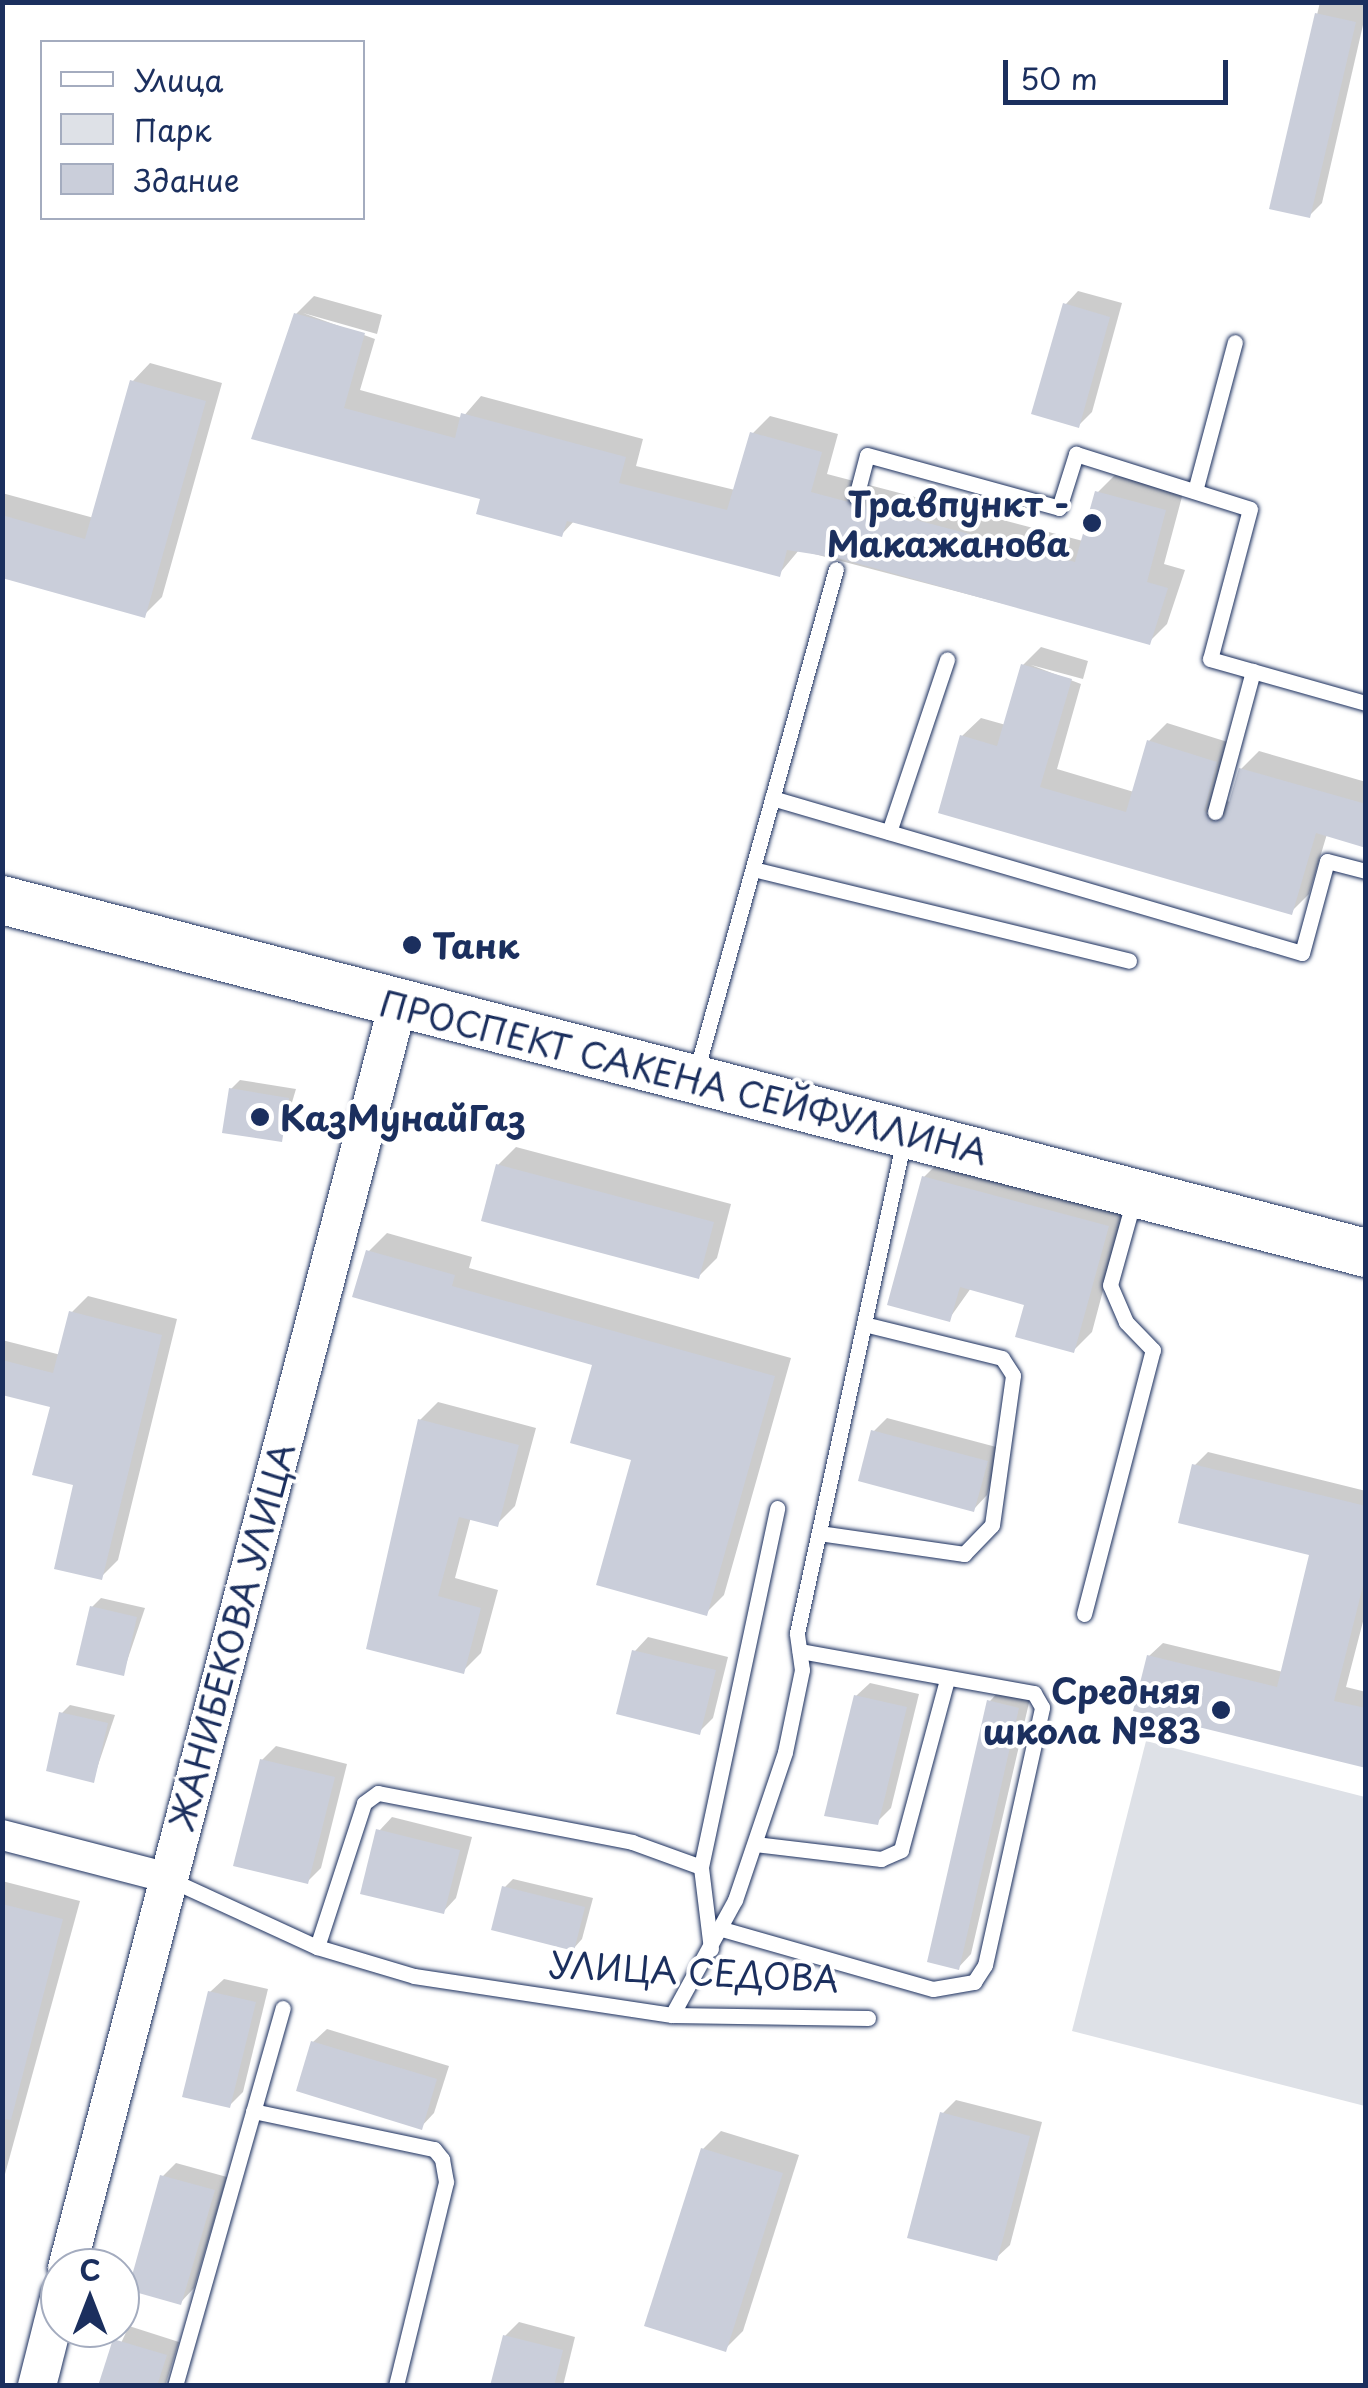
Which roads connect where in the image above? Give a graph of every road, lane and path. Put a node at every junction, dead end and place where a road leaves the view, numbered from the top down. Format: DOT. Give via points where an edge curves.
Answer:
graph roads {
  1 [pos="1236,342"];
  2 [pos="1195,492"];
  3 [pos="856,497"];
  4 [pos="836,568"];
  5 [pos="947,660"];
  6 [pos="1253,671"];
  7 [pos="1366,703"];
  8 [pos="772,798"];
  9 [pos="1216,812"];
  10 [pos="889,832"];
  11 [pos="752,869"];
  12 [pos="1366,872"];
  13 [pos="2,900"];
  14 [pos="1129,961"];
  15 [pos="398,1004"];
  16 [pos="694,1080"];
  17 [pos="905,1134"];
  18 [pos="1136,1194"];
  19 [pos="1366,1253"];
  20 [pos="864,1324"];
  21 [pos="778,1508"];
  22 [pos="819,1532"];
  23 [pos="1084,1614"];
  24 [pos="800,1650"];
  25 [pos="946,1680"];
  26 [pos="2,1835"];
  27 [pos="755,1844"];
  28 [pos="701,1867"];
  29 [pos="168,1878"];
  30 [pos="722,1929"];
  31 [pos="316,1947"];
  32 [pos="712,1954"];
  33 [pos="282,2008"];
  34 [pos="672,2015"];
  35 [pos="868,2018"];
  36 [pos="253,2110"];
  37 [pos="72,2248"];
  38 [pos="47,2348"];
  39 [pos="37,2386"];
  40 [pos="174,2386"];
  41 [pos="396,2386"];
  1 -- 2 [label="lane"];
  2 -- 3 [label="lane" via="1076,454 1059,508 867,455"];
  2 -- 6 [label="lane" via="1250,509 1210,659"];
  4 -- 8 [label="lane"];
  5 -- 10 [label="lane"];
  6 -- 7 [label="lane"];
  6 -- 9 [label="lane"];
  8 -- 10 [label="lane"];
  8 -- 11 [label="lane"];
  10 -- 12 [label="lane" via="1302,954 1327,861"];
  11 -- 14 [label="lane"];
  11 -- 16 [label="lane"];
  13 -- 15 [label="main road, ПРОСПЕКТ САКЕНА СЕЙФУЛЛИНА"];
  15 -- 16 [label="main road, ПРОСПЕКТ САКЕНА СЕЙФУЛЛИНА"];
  15 -- 29 [label="street, ЖАНИБЕКОВА УЛИЦА"];
  16 -- 17 [label="main road, ПРОСПЕКТ САКЕНА СЕЙФУЛЛИНА"];
  17 -- 18 [label="main road, ПРОСПЕКТ САКЕНА СЕЙФУЛЛИНА"];
  17 -- 20 [label="lane"];
  18 -- 19 [label="main road, ПРОСПЕКТ САКЕНА СЕЙФУЛЛИНА"];
  18 -- 23 [label="lane" via="1110,1285 1126,1322 1153,1350"];
  20 -- 22 [label="lane"];
  20 -- 22 [label="lane" via="1002,1358 1013,1375 992,1524 964,1554"];
  21 -- 28 [label="lane"];
  22 -- 24 [label="lane"];
  24 -- 25 [label="lane"];
  24 -- 27 [label="lane" via="784,1752"];
  25 -- 27 [label="lane" via="901,1850 882,1859"];
  25 -- 30 [label="lane" via="1034,1693 1042,1707 974,1982 933,1990"];
  26 -- 29 [label="street, УЛИЦА СЕДОВА"];
  27 -- 30 [label="lane"];
  28 -- 31 [label="lane" via="632,1842 378,1793 364,1803"];
  28 -- 32 [label="lane"];
  29 -- 31 [label="lane, УЛИЦА СЕДОВА"];
  29 -- 37 [label="street, ЖАНИБЕКОВА УЛИЦА"];
  30 -- 32 [label="lane"];
  31 -- 34 [label="lane, УЛИЦА СЕДОВА" via="529,1999"];
  32 -- 34 [label="lane"];
  33 -- 36 [label="lane"];
  34 -- 35 [label="lane, УЛИЦА СЕДОВА"];
  36 -- 40 [label="lane"];
  36 -- 41 [label="lane" via="434,2149 442,2159 446,2182"];
  38 -- 39 [label="street"];
}
